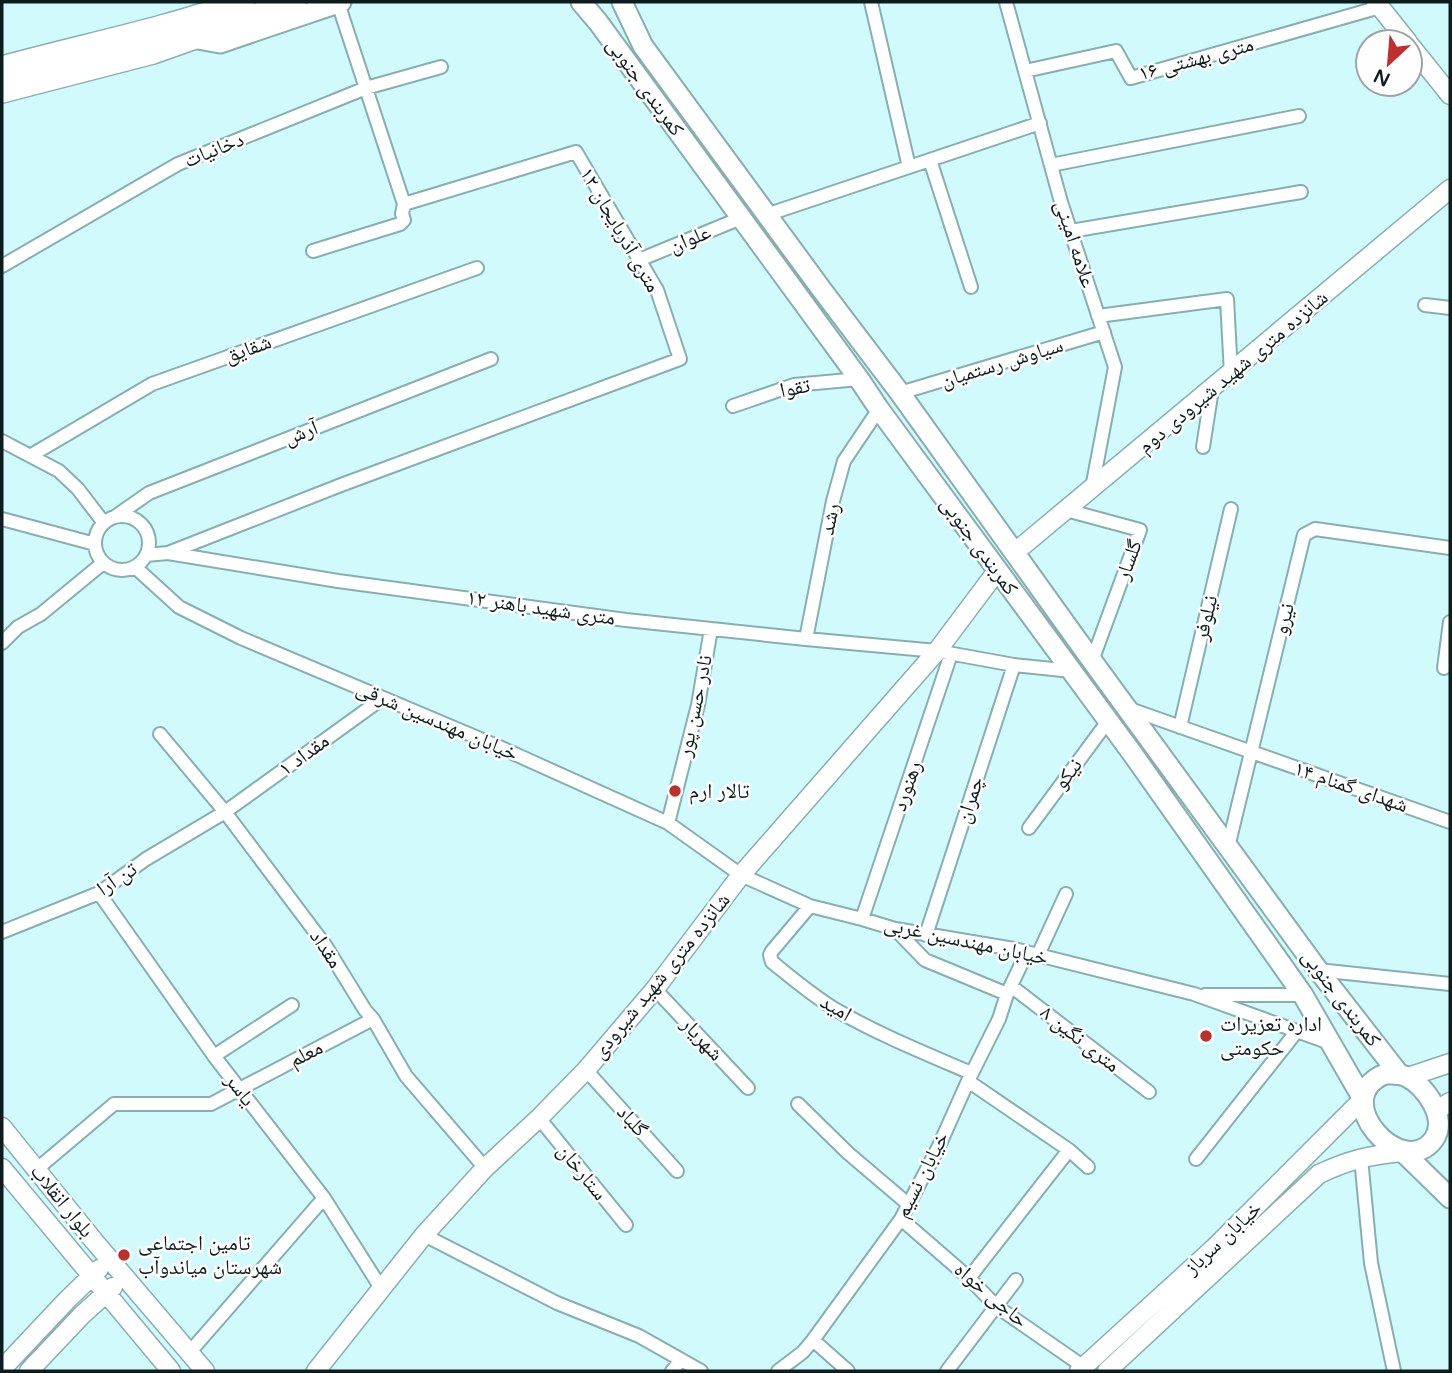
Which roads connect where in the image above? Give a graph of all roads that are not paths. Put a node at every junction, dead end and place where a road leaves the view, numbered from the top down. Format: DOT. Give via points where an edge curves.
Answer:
graph roads {
  1 [pos="242,2"];
  2 [pos="294,2"];
  3 [pos="339,2"];
  4 [pos="581,2"];
  5 [pos="622,2"];
  6 [pos="871,2"];
  7 [pos="1006,2"];
  8 [pos="1378,4"];
  9 [pos="213,9"];
  10 [pos="189,28"];
  11 [pos="1397,28"];
  12 [pos="643,46"];
  13 [pos="624,59"];
  14 [pos="1424,62"];
  15 [pos="441,67"];
  16 [pos="2,68"];
  17 [pos="1025,71"];
  18 [pos="366,88"];
  19 [pos="2,91"];
  20 [pos="1450,95"];
  21 [pos="1299,116"];
  22 [pos="1040,123"];
  23 [pos="930,160"];
  24 [pos="1051,165"];
  25 [pos="909,167"];
  26 [pos="1450,190"];
  27 [pos="1301,192"];
  28 [pos="404,204"];
  29 [pos="766,215"];
  30 [pos="741,218"];
  31 [pos="1071,231"];
  32 [pos="313,251"];
  33 [pos="639,260"];
  34 [pos="2,266"];
  35 [pos="477,268"];
  36 [pos="971,287"];
  37 [pos="1425,305"];
  38 [pos="1450,308"];
  39 [pos="1098,316"];
  40 [pos="1104,332"];
  41 [pos="491,359"];
  42 [pos="1231,374"];
  43 [pos="859,379"];
  44 [pos="1212,389"];
  45 [pos="900,393"];
  46 [pos="733,406"];
  47 [pos="879,410"];
  48 [pos="2,441"];
  49 [pos="1203,447"];
  50 [pos="30,456"];
  51 [pos="1092,488"];
  52 [pos="1231,509"];
  53 [pos="1066,510"];
  54 [pos="116,516"];
  55 [pos="2,519"];
  56 [pos="104,523"];
  57 [pos="95,544"];
  58 [pos="1450,548"];
  59 [pos="168,552"];
  60 [pos="1014,553"];
  61 [pos="146,555"];
  62 [pos="103,563"];
  63 [pos="135,567"];
  64 [pos="997,571"];
  65 [pos="1450,622"];
  66 [pos="711,629"];
  67 [pos="806,639"];
  68 [pos="2,643"];
  69 [pos="944,652"];
  70 [pos="1092,661"];
  71 [pos="1014,665"];
  72 [pos="1444,668"];
  73 [pos="1072,671"];
  74 [pos="383,698"];
  75 [pos="1126,708"];
  76 [pos="1108,721"];
  77 [pos="1180,727"];
  78 [pos="160,734"];
  79 [pos="1252,752"];
  80 [pos="225,812"];
  81 [pos="1450,822"];
  82 [pos="668,823"];
  83 [pos="1028,828"];
  84 [pos="1228,847"];
  85 [pos="741,875"];
  86 [pos="99,893"];
  87 [pos="1066,894"];
  88 [pos="810,906"];
  89 [pos="862,919"];
  90 [pos="895,929"];
  91 [pos="2,932"];
  92 [pos="926,934"];
  93 [pos="1033,953"];
  94 [pos="1306,953"];
  95 [pos="1283,967"];
  96 [pos="1318,970"];
  97 [pos="1450,984"];
  98 [pos="655,989"];
  99 [pos="1009,990"];
  100 [pos="1194,995"];
  101 [pos="1303,995"];
  102 [pos="292,1004"];
  103 [pos="373,1019"];
  104 [pos="1297,1031"];
  105 [pos="1331,1043"];
  106 [pos="215,1056"];
  107 [pos="1450,1063"];
  108 [pos="586,1070"];
  109 [pos="1404,1076"];
  110 [pos="970,1077"];
  111 [pos="238,1088"];
  112 [pos="748,1088"];
  113 [pos="1149,1092"];
  114 [pos="1363,1100"];
  115 [pos="798,1104"];
  116 [pos="1442,1113"];
  117 [pos="539,1118"];
  118 [pos="2,1127"];
  119 [pos="1450,1145"];
  120 [pos="1069,1150"];
  121 [pos="1402,1152"];
  122 [pos="1361,1158"];
  123 [pos="1196,1159"];
  124 [pos="1088,1167"];
  125 [pos="2,1168"];
  126 [pos="485,1168"];
  127 [pos="37,1169"];
  128 [pos="677,1171"];
  129 [pos="324,1198"];
  130 [pos="1450,1198"];
  131 [pos="908,1204"];
  132 [pos="901,1219"];
  133 [pos="626,1225"];
  134 [pos="424,1235"];
  135 [pos="1220,1254"];
  136 [pos="110,1259"];
  137 [pos="92,1276"];
  138 [pos="125,1277"];
  139 [pos="969,1278"];
  140 [pos="1016,1280"];
  141 [pos="381,1287"];
  142 [pos="106,1294"];
  143 [pos="996,1306"];
  144 [pos="813,1340"];
  145 [pos="189,1353"];
  146 [pos="681,1360"];
  147 [pos="1082,1369"];
  148 [pos="2,1370"];
  149 [pos="29,1371"];
  150 [pos="171,1371"];
  151 [pos="205,1371"];
  152 [pos="316,1371"];
  153 [pos="672,1371"];
  154 [pos="701,1371"];
  155 [pos="778,1371"];
  156 [pos="848,1371"];
  157 [pos="947,1371"];
  158 [pos="1107,1371"];
  159 [pos="1394,1371"];
  1 -- 9 [label="highway"];
  2 -- 9 [label="highway"];
  3 -- 10 [label="main road" via="220,43"];
  3 -- 18 [label="street"];
  4 -- 13 [label="main road, کمربندی جنوبی"];
  5 -- 12 [label="main road, کمربندی جنوبی"];
  6 -- 25 [label="street"];
  7 -- 17 [label="street, علامه امینی"];
  8 -- 11 [label="main road"];
  8 -- 17 [label="street, ۱۶ متری بهشتی" via="1131,78 1116,51"];
  9 -- 10 [label="highway"];
  10 -- 16 [label="highway"];
  10 -- 19 [label="highway" via="153,52"];
  12 -- 13 [label="main road"];
  12 -- 29 [label="main road, کمربندی جنوبی"];
  13 -- 30 [label="main road, کمربندی جنوبی"];
  14 -- 20 [label="main road"];
  15 -- 18 [label="street, دخانیات"];
  17 -- 22 [label="street, علامه امینی"];
  18 -- 28 [label="street"];
  18 -- 34 [label="street, دخانیات" via="178,164"];
  21 -- 24 [label="street"];
  22 -- 23 [label="street"];
  22 -- 24 [label="street, علامه امینی"];
  23 -- 25 [label="street"];
  23 -- 36 [label="street"];
  24 -- 31 [label="street, علامه امینی"];
  25 -- 29 [label="street"];
  26 -- 42 [label="main road, شانزده متری شهید شیرودی دوم"];
  27 -- 31 [label="street"];
  28 -- 32 [label="street" via="400,224"];
  28 -- 33 [label="street, ۱۲ متری آذربایجان" via="576,152"];
  29 -- 45 [label="main road, کمربندی جنوبی"];
  30 -- 33 [label="street, علوان"];
  30 -- 43 [label="main road, کمربندی جنوبی"];
  31 -- 39 [label="street, علامه امینی"];
  33 -- 59 [label="street, ۱۲ متری آذربایجان" via="657,290 680,359"];
  35 -- 50 [label="street, شقایق" via="152,384"];
  37 -- 38 [label="street"];
  39 -- 40 [label="street, علامه امینی"];
  39 -- 42 [label="street" via="1227,299"];
  40 -- 45 [label="street, سیاوش رستمیان"];
  40 -- 51 [label="street, علامه امینی" via="1115,367"];
  41 -- 54 [label="street, آرش" via="149,493"];
  42 -- 44 [label="main road, شانزده متری شهید شیرودی دوم"];
  43 -- 46 [label="street, تقوا" via="794,386"];
  43 -- 47 [label="main road, کمربندی جنوبی"];
  44 -- 49 [label="street"];
  44 -- 51 [label="main road, شانزده متری شهید شیرودی دوم"];
  45 -- 60 [label="main road, کمربندی جنوبی"];
  47 -- 64 [label="main road, کمربندی جنوبی"];
  47 -- 67 [label="street, رشد" via="844,461"];
  48 -- 50 [label="street"];
  50 -- 56 [label="street" via="59,471"];
  51 -- 53 [label="main road, شانزده متری شهید شیرودی دوم"];
  52 -- 77 [label="street, نیلوفر"];
  53 -- 60 [label="main road, شانزده متری شهید شیرودی دوم"];
  53 -- 70 [label="street, گلسار" via="1140,530"];
  54 -- 56 [label="street"];
  54 -- 61 [label="street" via="130,518 144,529 149,546"];
  55 -- 57 [label="street"];
  56 -- 57 [label="street"];
  57 -- 62 [label="street"];
  58 -- 79 [label="street, نیرو" via="1315,529 1304,535"];
  59 -- 61 [label="street, ۱۲ متری شهید باهنر"];
  59 -- 66 [label="street, ۱۲ متری شهید باهنر" via="338,581"];
  60 -- 64 [label="main road"];
  60 -- 70 [label="main road, کمربندی جنوبی"];
  61 -- 63 [label="street"];
  62 -- 63 [label="street" via="118,570"];
  62 -- 68 [label="street"];
  63 -- 74 [label="street, خیابان مهندسین شرقی" via="179,607"];
  64 -- 69 [label="main road, شانزده متری شهید شیرودی"];
  64 -- 73 [label="main road, کمربندی جنوبی"];
  65 -- 72 [label="street"];
  66 -- 67 [label="street, ۱۲ متری شهید باهنر"];
  66 -- 82 [label="street, نادر حسن پور" via="698,705"];
  67 -- 69 [label="street, ۱۲ متری شهید باهنر"];
  69 -- 71 [label="street, ۱۲ متری شهید باهنر"];
  69 -- 85 [label="main road, شانزده متری شهید شیرودی"];
  69 -- 89 [label="street, رهنورد"];
  70 -- 75 [label="main road, کمربندی جنوبی"];
  71 -- 73 [label="street, ۱۲ متری شهید باهنر"];
  71 -- 92 [label="street, چمران"];
  73 -- 76 [label="main road, کمربندی جنوبی"];
  74 -- 80 [label="street, مقداد ۱"];
  74 -- 82 [label="street, خیابان مهندسین شرقی"];
  75 -- 77 [label="street, ۱۴ شهدای گمنام"];
  75 -- 84 [label="main road, کمربندی جنوبی"];
  76 -- 83 [label="street, نیکو"];
  76 -- 95 [label="main road, کمربندی جنوبی"];
  77 -- 79 [label="street, ۱۴ شهدای گمنام"];
  78 -- 80 [label="street, مقداد"];
  79 -- 81 [label="street, ۱۴ شهدای گمنام"];
  79 -- 84 [label="street, نیرو"];
  80 -- 86 [label="street, تن آرا"];
  80 -- 103 [label="street, مقداد"];
  82 -- 85 [label="street, خیابان مهندسین شرقی"];
  84 -- 94 [label="main road, کمربندی جنوبی"];
  85 -- 88 [label="street, خیابان مهندسین غربی"];
  85 -- 98 [label="main road, شانزده متری شهید شیرودی"];
  86 -- 91 [label="street, تن آرا"];
  86 -- 106 [label="street, یاسر"];
  87 -- 93 [label="street, خیابان نسیم"];
  88 -- 89 [label="street, خیابان مهندسین غربی"];
  88 -- 110 [label="street, امید" via="772,951 772,962 838,1011"];
  89 -- 90 [label="street, خیابان مهندسین غربی"];
  90 -- 92 [label="street, خیابان مهندسین غربی"];
  90 -- 99 [label="street, ۸ متری نگین" via="925,960"];
  92 -- 93 [label="street, خیابان مهندسین غربی"];
  93 -- 99 [label="street, خیابان نسیم"];
  93 -- 100 [label="street, خیابان مهندسین غربی"];
  94 -- 95 [label="main road"];
  94 -- 96 [label="main road, کمربندی جنوبی"];
  95 -- 101 [label="main road, کمربندی جنوبی"];
  96 -- 97 [label="street"];
  96 -- 109 [label="main road, کمربندی جنوبی"];
  98 -- 108 [label="main road, شانزده متری شهید شیرودی"];
  98 -- 112 [label="street, شهریار"];
  99 -- 110 [label="street, خیابان نسیم"];
  99 -- 113 [label="street, ۸ متری نگین"];
  100 -- 101 [label="street"];
  100 -- 104 [label="street"];
  101 -- 105 [label="main road, کمربندی جنوبی"];
  102 -- 106 [label="street"];
  103 -- 111 [label="street, معلم"];
  103 -- 126 [label="street, مقداد" via="406,1076"];
  104 -- 105 [label="street"];
  104 -- 123 [label="street"];
  105 -- 114 [label="main road, کمربندی جنوبی"];
  106 -- 111 [label="street, یاسر"];
  107 -- 109 [label="main road"];
  108 -- 117 [label="main road, شانزده متری شهید شیرودی"];
  108 -- 128 [label="street, گلباد"];
  109 -- 114 [label="main road" via="1385,1074 1373,1079"];
  109 -- 116 [label="main road"];
  110 -- 120 [label="street"];
  110 -- 131 [label="street, خیابان نسیم"];
  111 -- 127 [label="street, معلم" via="211,1104 114,1104"];
  111 -- 129 [label="street, یاسر"];
  114 -- 121 [label="main road" via="1364,1115 1388,1144"];
  114 -- 135 [label="main road, خیابان سرباز"];
  115 -- 131 [label="street"];
  116 -- 119 [label="main road"];
  116 -- 121 [label="main road" via="1436,1138 1427,1147"];
  117 -- 126 [label="main road, شانزده متری شهید شیرودی"];
  117 -- 133 [label="street, ستارخان"];
  118 -- 127 [label="main road, بلوار انقلاب"];
  120 -- 124 [label="street"];
  120 -- 139 [label="street"];
  121 -- 122 [label="main road, خیابان سرباز"];
  121 -- 130 [label="main road"];
  122 -- 135 [label="main road, خیابان سرباز" via="1319,1174"];
  122 -- 159 [label="street" via="1371,1263"];
  125 -- 137 [label="main road, بلوار انقلاب"];
  126 -- 134 [label="main road, شانزده متری شهید شیرودی"];
  127 -- 136 [label="main road, بلوار انقلاب"];
  129 -- 141 [label="street, یاسر"];
  129 -- 145 [label="street"];
  131 -- 132 [label="street, خیابان نسیم"];
  132 -- 139 [label="street, حاجی خواه"];
  132 -- 144 [label="street, خیابان نسیم"];
  134 -- 141 [label="main road, شانزده متری شهید شیرودی"];
  134 -- 146 [label="street"];
  135 -- 147 [label="main road, خیابان سرباز"];
  135 -- 158 [label="main road, خیابان سرباز"];
  136 -- 137 [label="main road"];
  136 -- 138 [label="main road, بلوار انقلاب"];
  137 -- 142 [label="main road, بلوار انقلاب"];
  137 -- 148 [label="main road"];
  138 -- 142 [label="main road"];
  138 -- 145 [label="main road, بلوار انقلاب"];
  139 -- 143 [label="street, حاجی خواه"];
  140 -- 143 [label="street"];
  141 -- 152 [label="main road, شانزده متری شهید شیرودی"];
  142 -- 149 [label="main road"];
  142 -- 150 [label="main road, بلوار انقلاب"];
  143 -- 147 [label="street, حاجی خواه"];
  143 -- 157 [label="street"];
  144 -- 155 [label="street, خیابان نسیم"];
  144 -- 156 [label="street"];
  145 -- 151 [label="main road, بلوار انقلاب"];
  146 -- 153 [label="street"];
  146 -- 154 [label="street"];
}
